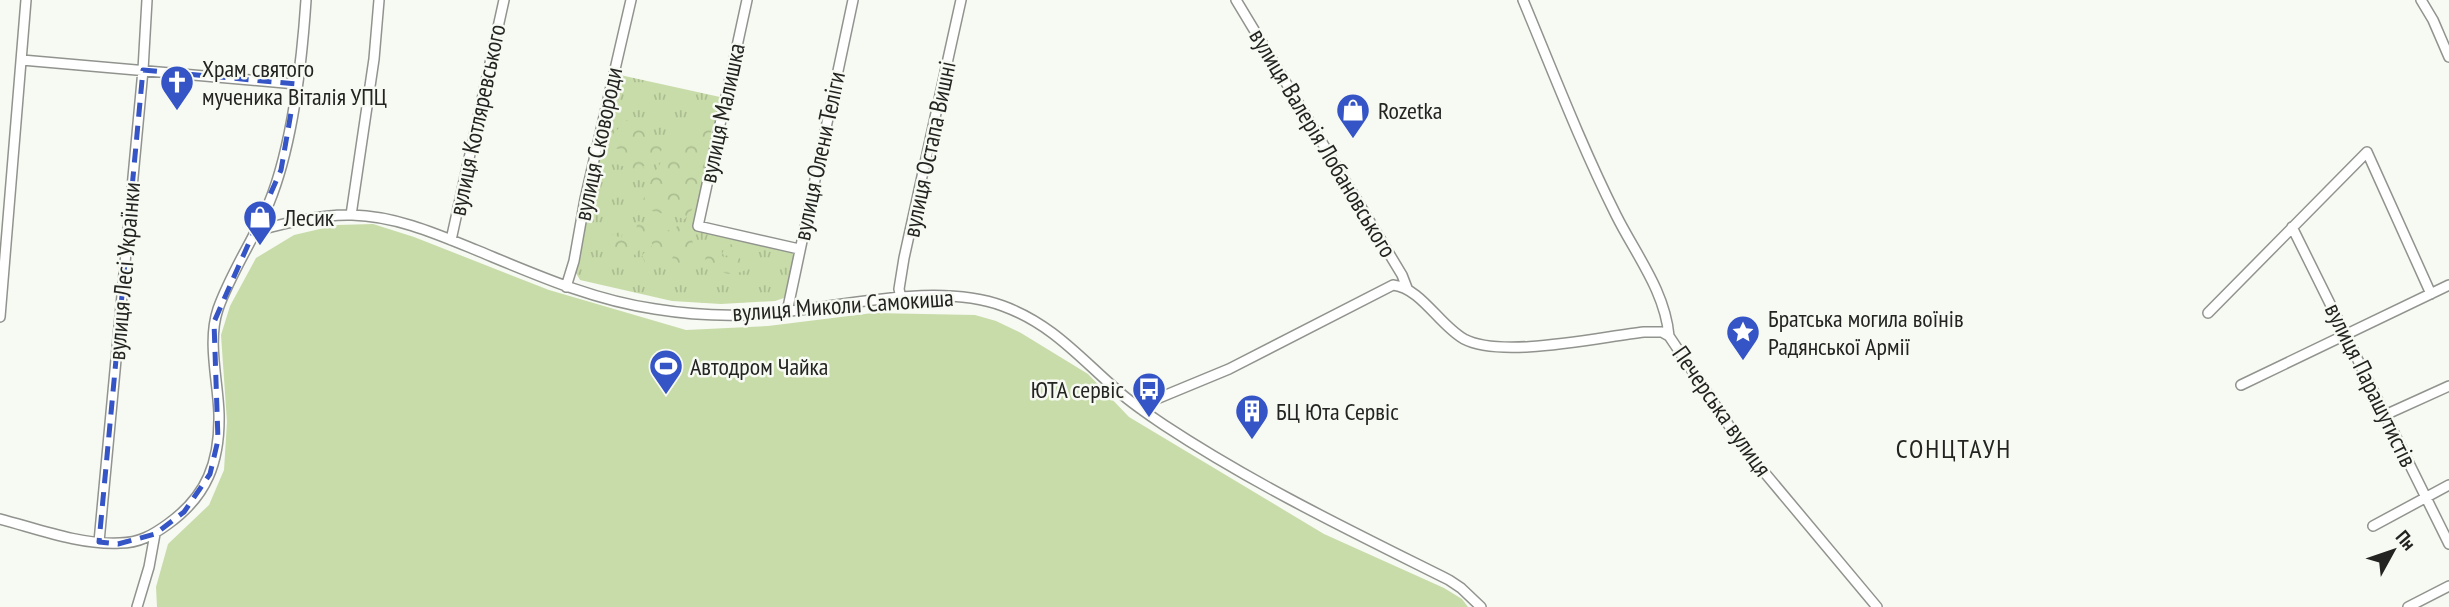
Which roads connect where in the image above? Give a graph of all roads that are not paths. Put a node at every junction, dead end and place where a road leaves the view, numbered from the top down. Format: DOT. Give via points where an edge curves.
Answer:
graph roads {
  1 [pos="26,0"];
  2 [pos="147,0"];
  3 [pos="306,0"];
  4 [pos="379,0"];
  5 [pos="504,0"];
  6 [pos="631,0"];
  7 [pos="747,0"];
  8 [pos="853,0"];
  9 [pos="961,0"];
  10 [pos="1236,0"];
  11 [pos="1523,0"];
  12 [pos="2421,0"];
  13 [pos="2449,57"];
  14 [pos="22,60"];
  15 [pos="142,70"];
  16 [pos="296,84"];
  17 [pos="351,215"];
  18 [pos="2292,227"];
  19 [pos="256,231"];
  20 [pos="451,240"];
  21 [pos="799,249"];
  22 [pos="2449,285"];
  23 [pos="566,287"];
  24 [pos="1407,288"];
  25 [pos="2431,294"];
  26 [pos="901,298"];
  27 [pos="787,312"];
  28 [pos="2208,313"];
  29 [pos="0,317"];
  30 [pos="2345,334"];
  31 [pos="1669,336"];
  32 [pos="2241,385"];
  33 [pos="2449,386"];
  34 [pos="1141,409"];
  35 [pos="2385,415"];
  36 [pos="2449,485"];
  37 [pos="2426,497"];
  38 [pos="0,520"];
  39 [pos="2373,526"];
  40 [pos="155,534"];
  41 [pos="99,542"];
  42 [pos="2449,544"];
  43 [pos="2449,586"];
  44 [pos="137,607"];
  45 [pos="1480,607"];
  46 [pos="1877,607"];
  47 [pos="2408,607"];
  1 -- 14 [label="street"];
  2 -- 15 [label="street, вулиця Лесі Українки"];
  3 -- 16 [label="street"];
  4 -- 17 [label="street"];
  5 -- 20 [label="street, вулиця Котляревського"];
  6 -- 23 [label="street, вулиця Сковороди"];
  7 -- 21 [label="street, вулиця Малишка" via="698,226"];
  8 -- 21 [label="street, вулиця Олени Теліги"];
  9 -- 26 [label="street, вулиця Остапа Вишні" via="904,258"];
  10 -- 24 [label="street, вулиця Валерія Лобановського"];
  11 -- 31 [label="street, Печерська вулиця" via="1566,107 1661,298"];
  12 -- 13 [label="street"];
  14 -- 15 [label="street"];
  14 -- 29 [label="street"];
  15 -- 16 [label="street"];
  15 -- 41 [label="street, вулиця Лесі Українки"];
  16 -- 19 [label="street" via="281,170"];
  17 -- 19 [label="street, вулиця Миколи Самокиша"];
  17 -- 20 [label="street, вулиця Миколи Самокиша" via="418,227"];
  18 -- 25 [label="street" via="2367,152"];
  18 -- 28 [label="street"];
  18 -- 30 [label="street, вулиця Парашутистів"];
  19 -- 40 [label="street" via="214,322 219,413 216,454 201,493"];
  20 -- 23 [label="street, вулиця Миколи Самокиша"];
  21 -- 27 [label="street, вулиця Олени Теліги"];
  22 -- 25 [label="street"];
  23 -- 27 [label="street, вулиця Миколи Самокиша" via="652,309 719,314"];
  24 -- 31 [label="street, вулиця Валерія Лобановського" via="1451,331 1490,348 1644,332"];
  24 -- 34 [label="street, вулиця Валерія Лобановського" via="1393,285 1376,292"];
  25 -- 30 [label="street"];
  26 -- 27 [label="street, вулиця Миколи Самокиша"];
  26 -- 34 [label="street, вулиця Миколи Самокиша" via="966,297 1020,313 1056,334"];
  30 -- 32 [label="street"];
  30 -- 35 [label="street, вулиця Парашутистів"];
  31 -- 46 [label="street, Печерська вулиця" via="1744,448"];
  33 -- 35 [label="street"];
  34 -- 45 [label="street, вулиця Миколи Самокиша" via="1259,484 1461,587"];
  35 -- 37 [label="street, вулиця Парашутистів"];
  36 -- 37 [label="street"];
  37 -- 39 [label="street"];
  37 -- 42 [label="street, вулиця Парашутистів"];
  38 -- 41 [label="street"];
  40 -- 41 [label="street" via="139,541"];
  40 -- 44 [label="street"];
  43 -- 47 [label="street"];
}
